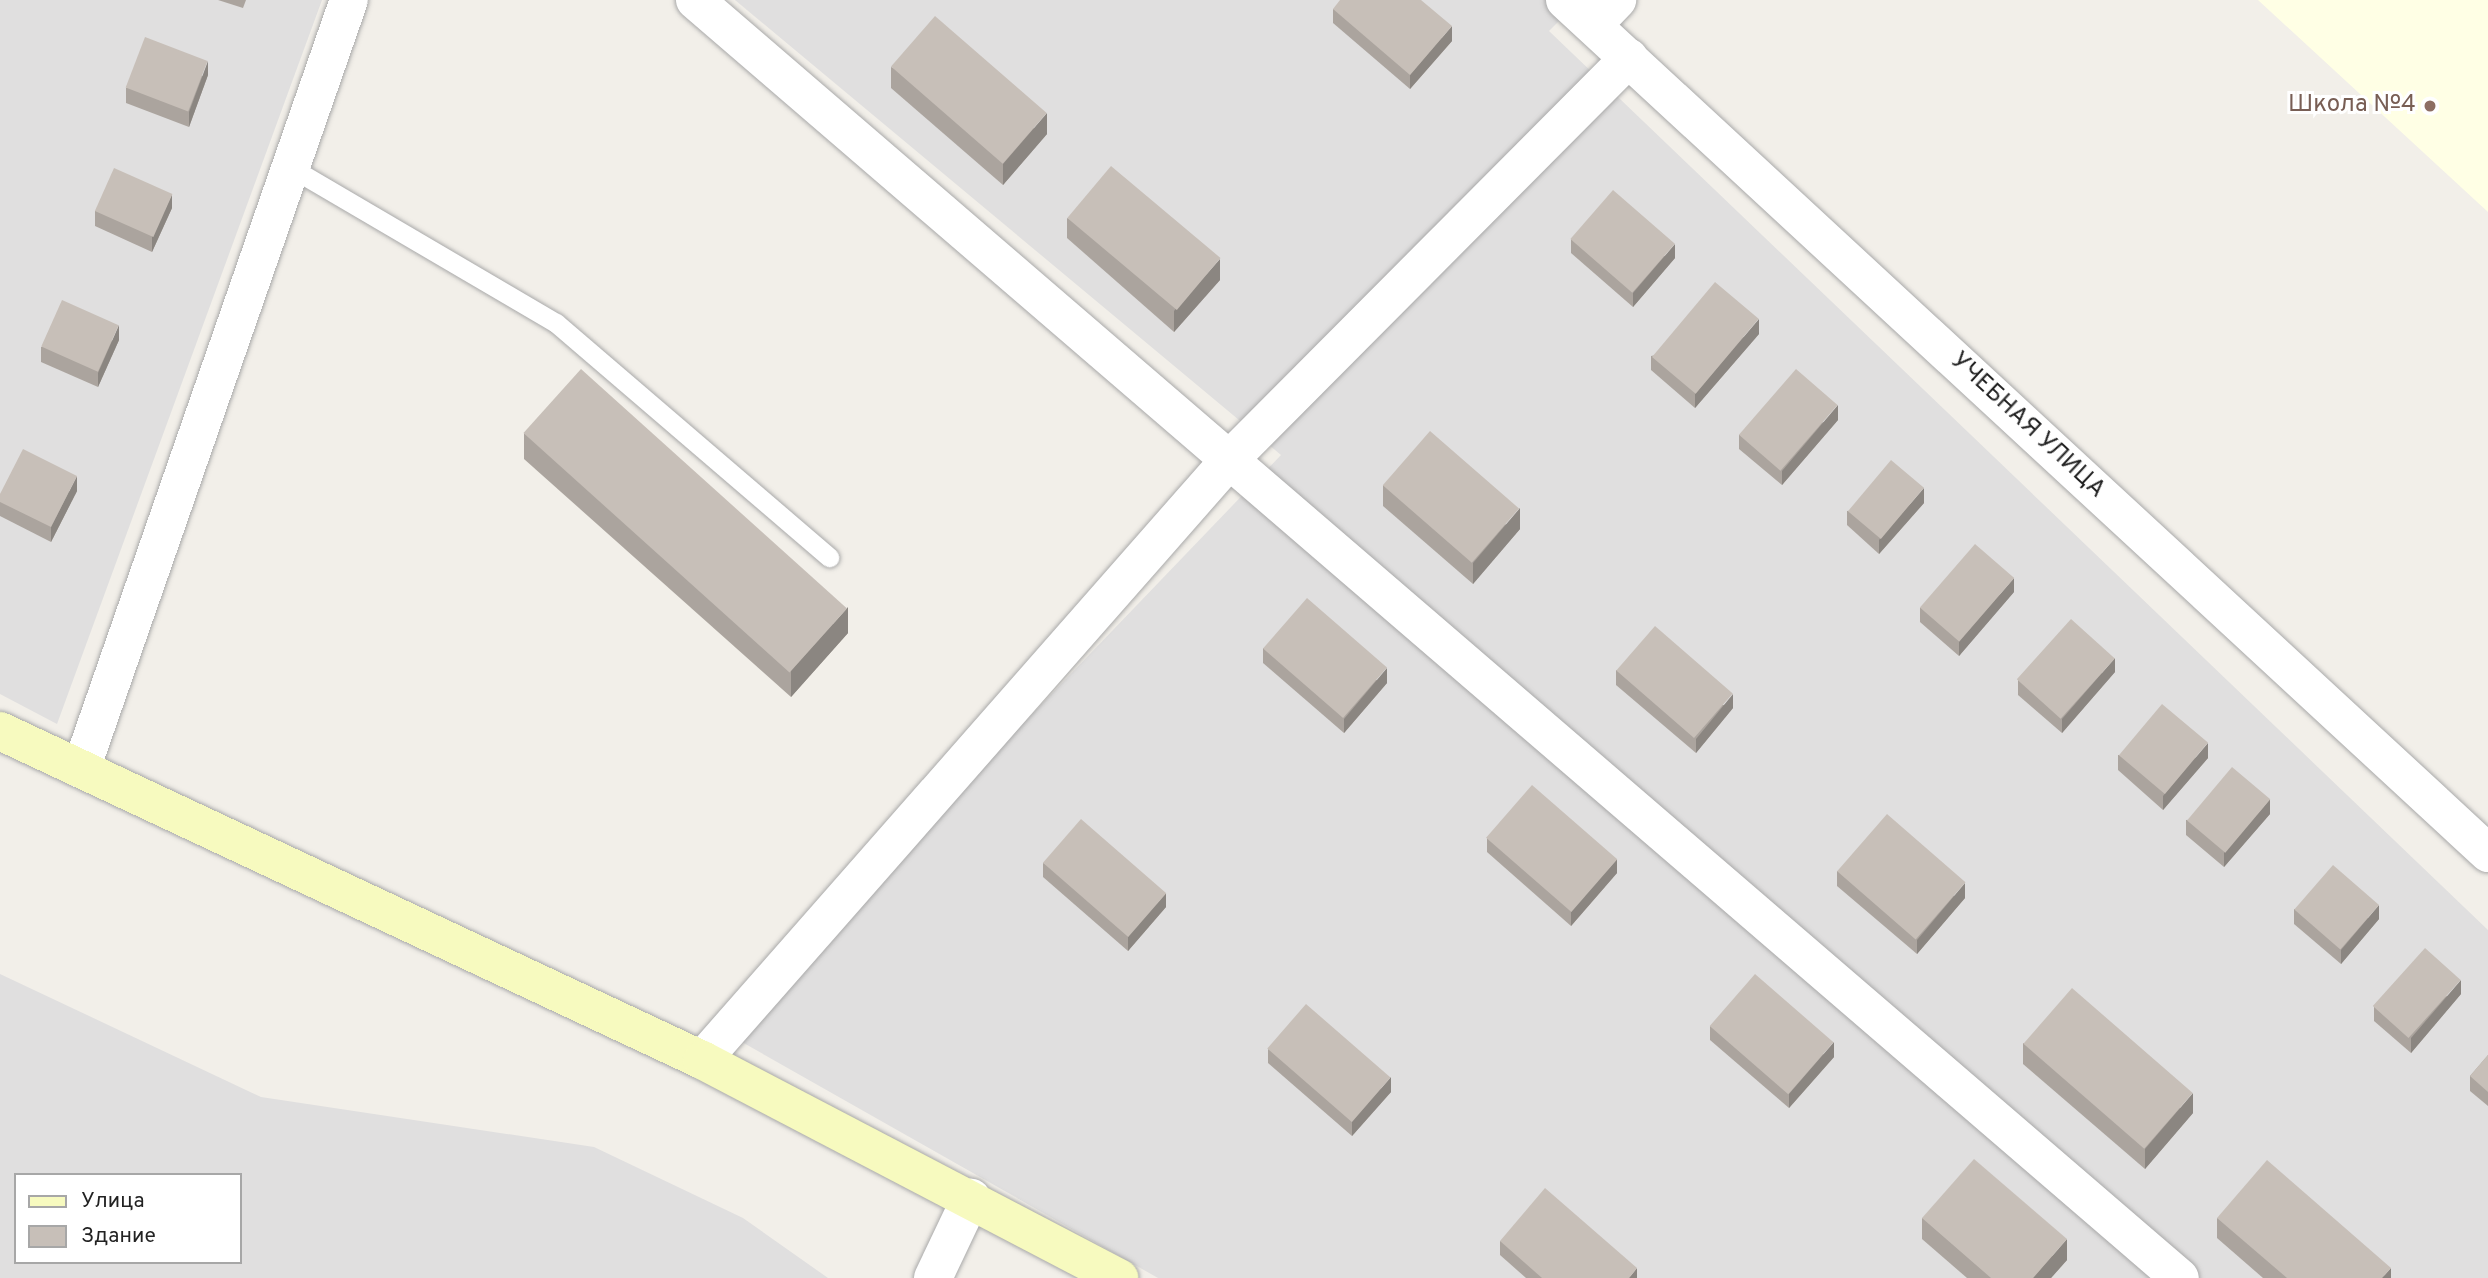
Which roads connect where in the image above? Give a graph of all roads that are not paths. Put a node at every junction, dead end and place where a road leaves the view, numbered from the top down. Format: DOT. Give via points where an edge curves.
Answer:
graph roads {
  1 [pos="348,0"];
  2 [pos="695,0"];
  3 [pos="1565,0"];
  4 [pos="1605,13"];
  5 [pos="1629,58"];
  6 [pos="290,167"];
  7 [pos="1232,457"];
  8 [pos="829,557"];
  9 [pos="0,730"];
  10 [pos="81,769"];
  11 [pos="2488,853"];
  12 [pos="702,1060"];
  13 [pos="971,1198"];
  14 [pos="933,1278"];
  15 [pos="1119,1278"];
  16 [pos="2180,1278"];
  1 -- 6 [label="street"];
  2 -- 7 [label="street"];
  3 -- 4 [label="street, УЧЕБНАЯ УЛИЦА"];
  4 -- 5 [label="street, УЧЕБНАЯ УЛИЦА"];
  5 -- 7 [label="street"];
  5 -- 11 [label="street, УЧЕБНАЯ УЛИЦА"];
  6 -- 8 [label="lane" via="556,323"];
  6 -- 10 [label="street"];
  7 -- 12 [label="street"];
  7 -- 16 [label="street"];
  9 -- 10 [label="street"];
  10 -- 12 [label="street"];
  12 -- 13 [label="street"];
  13 -- 14 [label="street"];
  13 -- 15 [label="street"];
}
